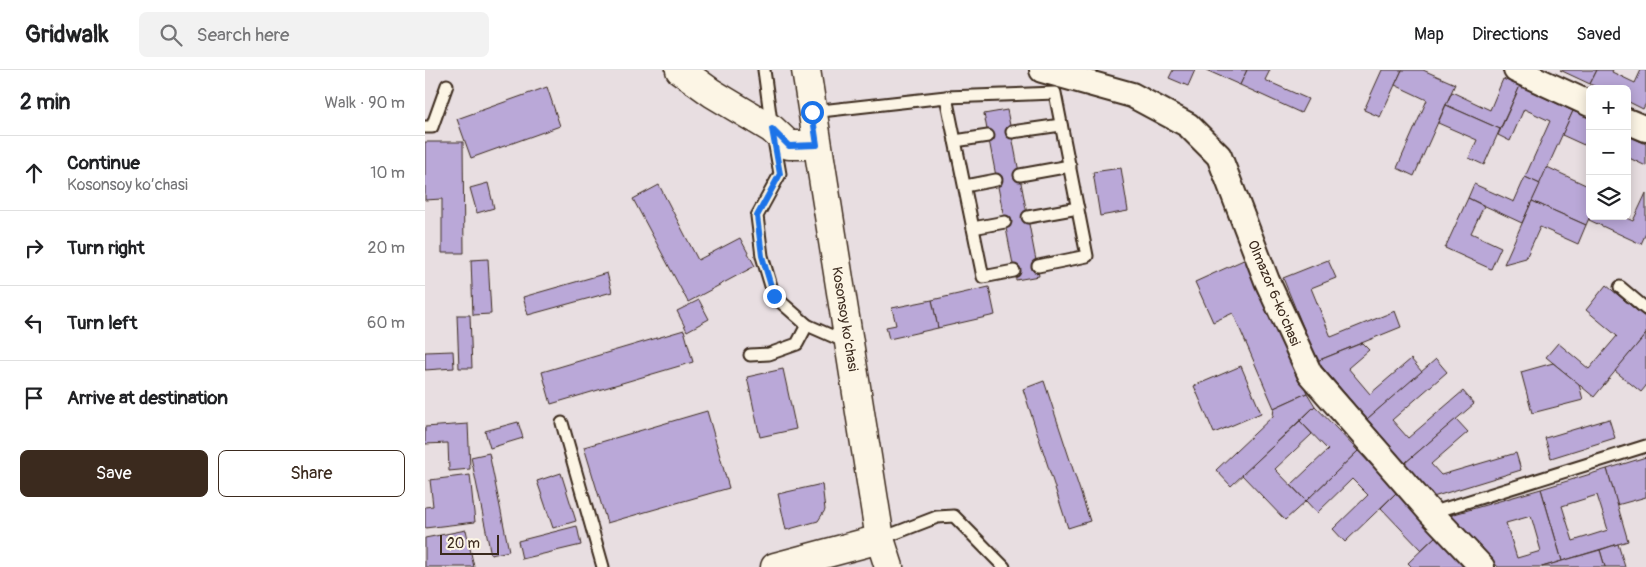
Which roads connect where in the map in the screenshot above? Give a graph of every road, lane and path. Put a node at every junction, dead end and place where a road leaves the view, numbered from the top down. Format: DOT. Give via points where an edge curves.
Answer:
graph roads {
  1 [pos="680,70"];
  2 [pos="764,70"];
  3 [pos="806,70"];
  4 [pos="1042,70"];
  5 [pos="1516,70"];
  6 [pos="447,85"];
  7 [pos="946,97"];
  8 [pos="1586,102"];
  9 [pos="812,112"];
  10 [pos="1631,123"];
  11 [pos="1061,125"];
  12 [pos="425,127"];
  13 [pos="772,129"];
  14 [pos="1646,129"];
  15 [pos="1012,132"];
  16 [pos="988,136"];
  17 [pos="955,141"];
  18 [pos="817,145"];
  19 [pos="1070,166"];
  20 [pos="1020,175"];
  21 [pos="997,180"];
  22 [pos="965,186"];
  23 [pos="1078,208"];
  24 [pos="1028,217"];
  25 [pos="1005,222"];
  26 [pos="973,228"];
  27 [pos="1038,266"];
  28 [pos="1014,271"];
  29 [pos="1620,287"];
  30 [pos="1646,309"];
  31 [pos="807,325"];
  32 [pos="849,343"];
  33 [pos="749,355"];
  34 [pos="562,423"];
  35 [pos="1646,446"];
  36 [pos="1431,513"];
  37 [pos="880,539"];
  38 [pos="603,567"];
  39 [pos="775,567"];
  40 [pos="889,567"];
  41 [pos="1005,567"];
  42 [pos="1482,567"];
  1 -- 13 [label="main road"];
  2 -- 13 [label="lane"];
  3 -- 9 [label="main road, Kosonsoy ko’chasi"];
  4 -- 36 [label="street, Olmazor 6-ko'chasi" via="1133,95 1189,125 1219,156 1267,281 1310,374"];
  5 -- 8 [label="street"];
  6 -- 12 [label="lane" via="432,127"];
  7 -- 9 [label="lane"];
  7 -- 11 [label="lane" via="1055,92"];
  7 -- 17 [label="lane"];
  9 -- 18 [label="main road, Kosonsoy ko’chasi"];
  10 -- 14 [label="street"];
  11 -- 15 [label="lane"];
  11 -- 19 [label="lane"];
  13 -- 18 [label="main road" via="789,146"];
  13 -- 31 [label="lane" via="780,174 757,216 762,256 774,296"];
  16 -- 17 [label="lane"];
  17 -- 22 [label="lane"];
  18 -- 32 [label="main road, Kosonsoy ko’chasi"];
  19 -- 20 [label="lane"];
  19 -- 23 [label="lane"];
  21 -- 22 [label="lane"];
  22 -- 26 [label="lane"];
  23 -- 24 [label="lane"];
  23 -- 27 [label="lane" via="1087,256"];
  25 -- 26 [label="lane"];
  26 -- 28 [label="lane" via="983,277"];
  29 -- 30 [label="lane"];
  31 -- 32 [label="lane"];
  31 -- 33 [label="lane" via="797,344 769,354"];
  32 -- 37 [label="main road, Kosonsoy ko’chasi"];
  34 -- 38 [label="lane"];
  35 -- 36 [label="lane"];
  36 -- 42 [label="street, Olmazor 6-ko'chasi"];
  37 -- 39 [label="main road"];
  37 -- 40 [label="main road, Kosonsoy ko’chasi"];
  37 -- 41 [label="lane" via="937,518 954,516"];
}
